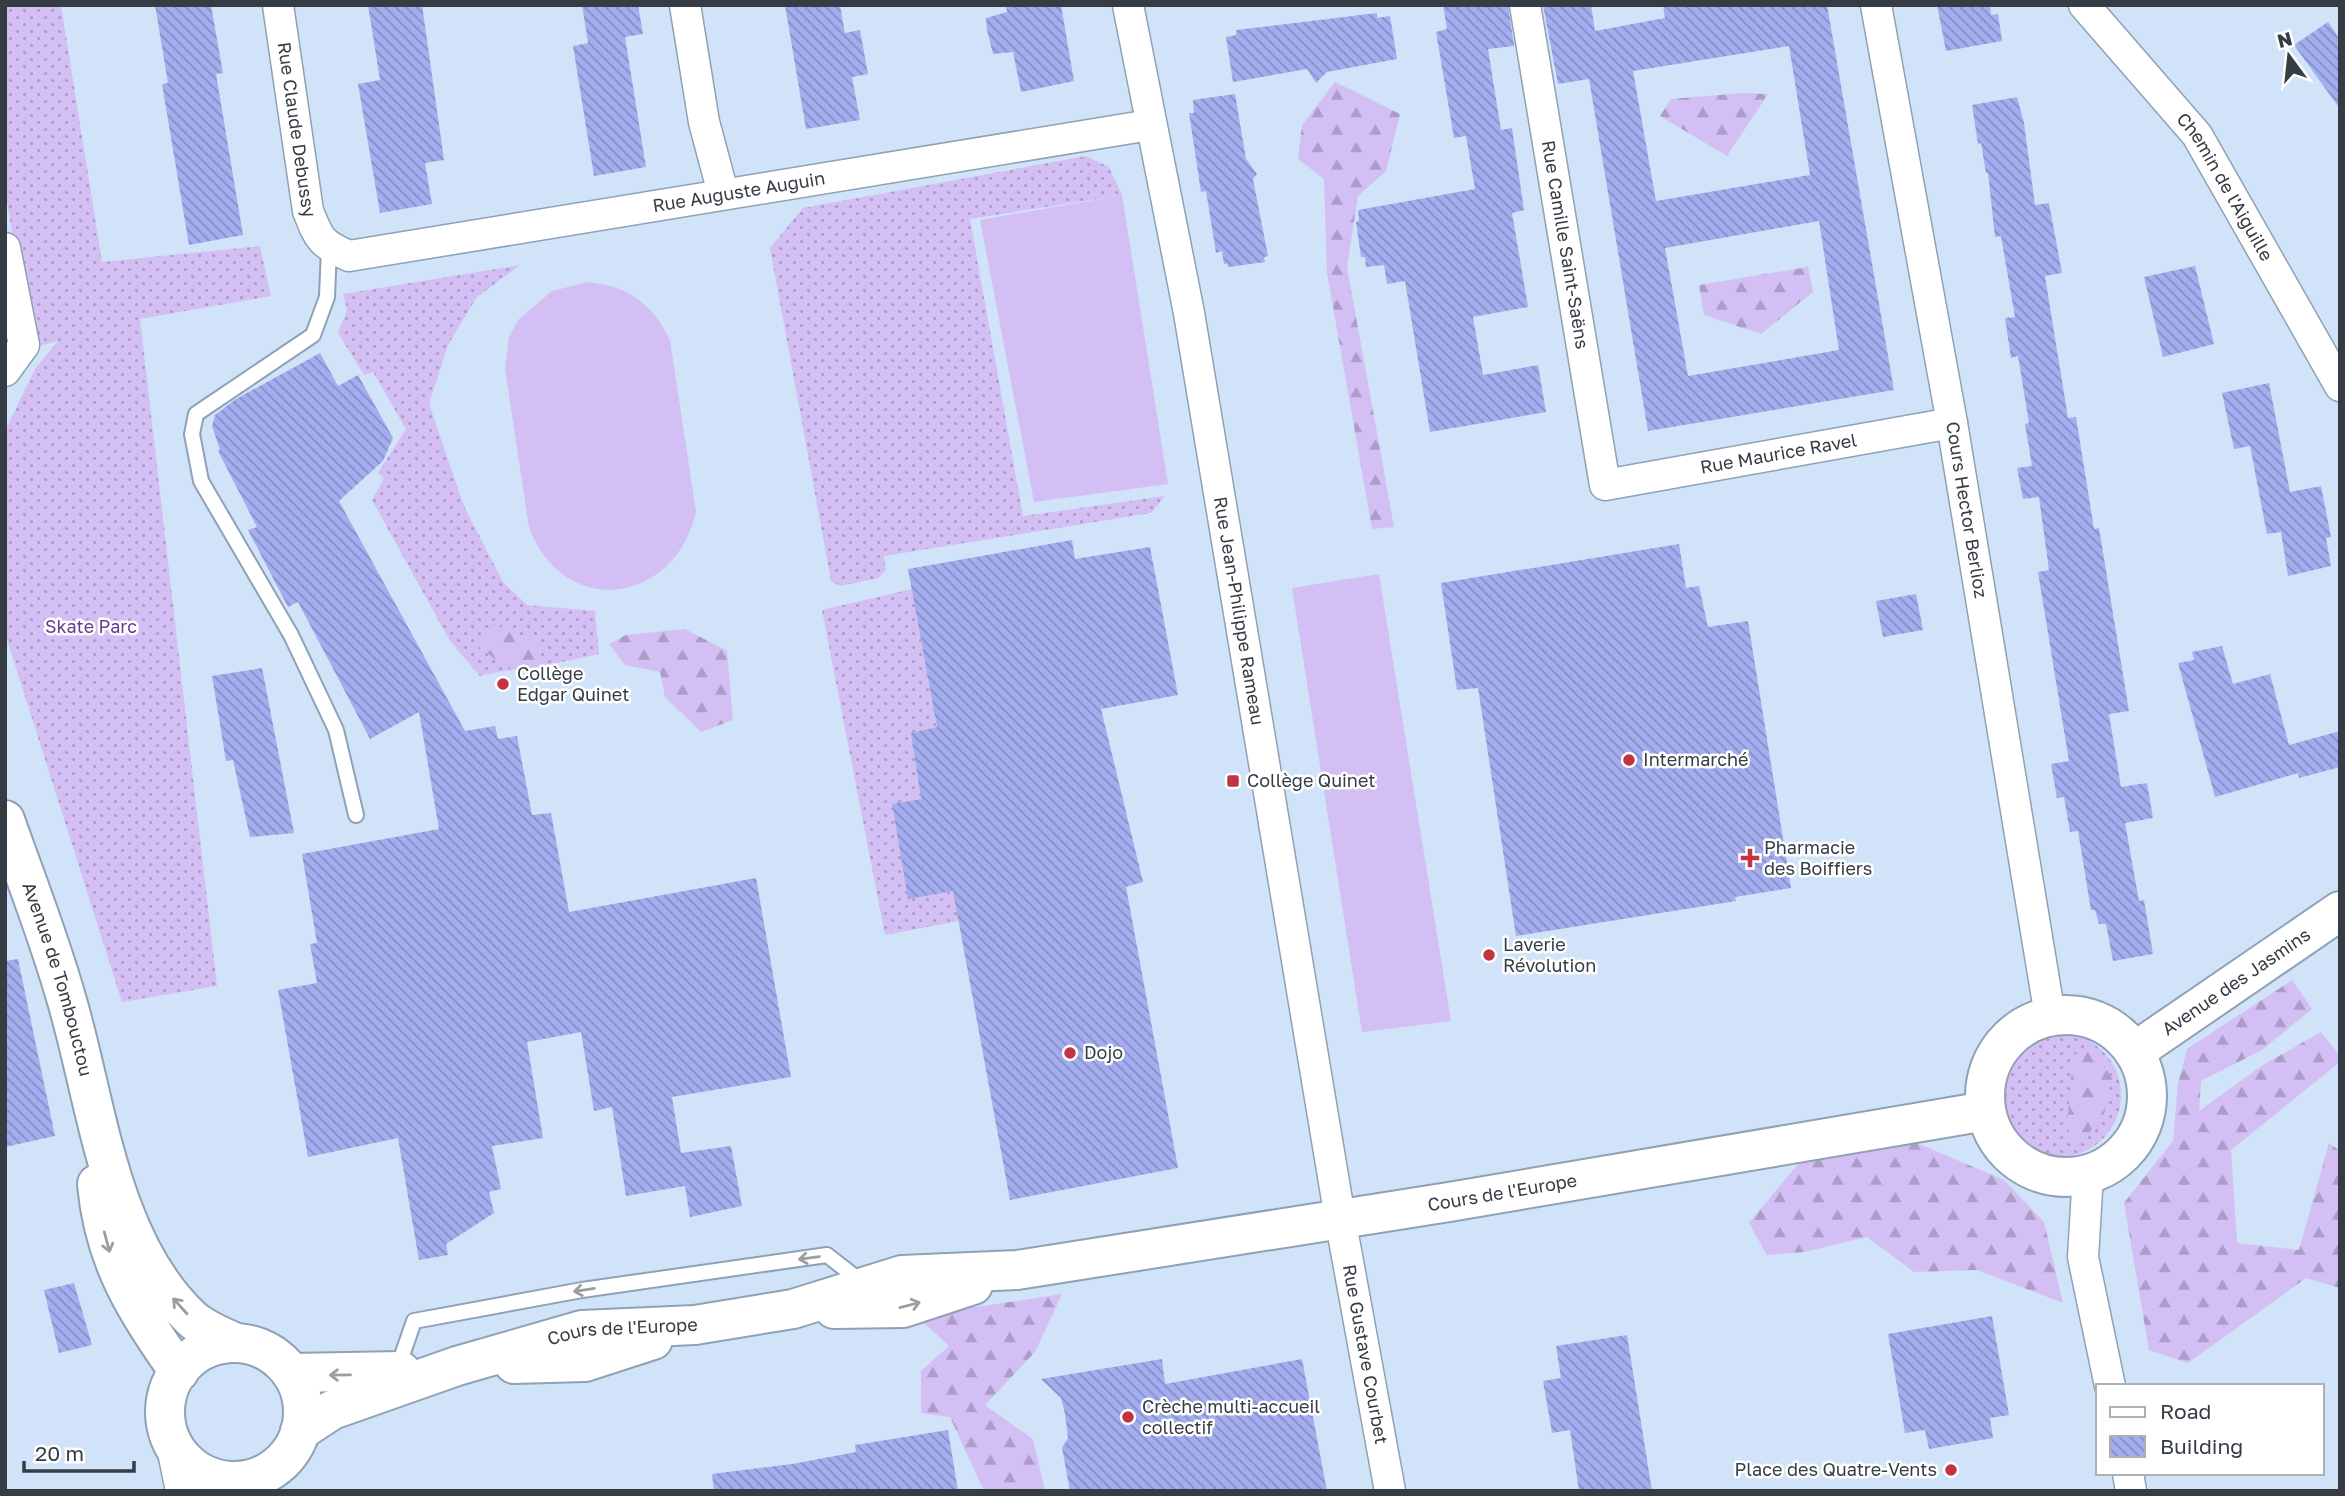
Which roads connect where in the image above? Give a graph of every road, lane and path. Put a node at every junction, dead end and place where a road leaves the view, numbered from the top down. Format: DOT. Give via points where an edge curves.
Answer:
graph roads {
  1 [pos="278,5"];
  2 [pos="685,5"];
  3 [pos="1128,5"];
  4 [pos="1525,5"];
  5 [pos="1877,5"];
  6 [pos="2084,5"];
  7 [pos="1150,125"];
  8 [pos="723,193"];
  9 [pos="5,248"];
  10 [pos="329,248"];
  11 [pos="5,371"];
  12 [pos="2340,386"];
  13 [pos="1952,423"];
  14 [pos="1605,485"];
  15 [pos="356,815"];
  16 [pos="5,820"];
  17 [pos="2340,911"];
  18 [pos="2050,1016"];
  19 [pos="2134,1052"];
  20 [pos="90,1102"];
  21 [pos="1986,1111"];
  22 [pos="2088,1174"];
  23 [pos="1340,1218"];
  24 [pos="1017,1270"];
  25 [pos="867,1286"];
  26 [pos="793,1309"];
  27 [pos="236,1343"];
  28 [pos="457,1366"];
  29 [pos="179,1372"];
  30 [pos="396,1372"];
  31 [pos="292,1373"];
  32 [pos="2110,1384"];
  33 [pos="300,1431"];
  34 [pos="170,1437"];
  35 [pos="230,1486"];
  36 [pos="181,1491"];
  37 [pos="1390,1491"];
  1 -- 10 [label="street, Rue Claude Debussy" via="308,211 318,238"];
  2 -- 8 [label="street" via="704,122"];
  3 -- 7 [label="street, Rue Jean-Philippe Rameau"];
  4 -- 14 [label="street, Rue Camille Saint-Saëns"];
  5 -- 13 [label="street, Cours Hector Berlioz"];
  6 -- 12 [label="street, Chemin de l'Aiguille" via="2197,135"];
  7 -- 8 [label="street, Rue Auguste Auguin"];
  7 -- 23 [label="street, Rue Jean-Philippe Rameau" via="1189,313"];
  8 -- 10 [label="street, Rue Auguste Auguin" via="362,256"];
  9 -- 11 [label="street" via="24,345"];
  10 -- 15 [label="lane" via="327,297 313,335 195,414 192,434 201,481 291,635 336,730"];
  13 -- 14 [label="street, Rue Maurice Ravel"];
  13 -- 18 [label="street, Cours Hector Berlioz"];
  16 -- 20 [label="street, Avenue de Tombouctou" via="67,1001"];
  17 -- 19 [label="street, Avenue des Jasmins"];
  18 -- 19 [label="street" via="2076,1015 2096,1021 2120,1036"];
  18 -- 21 [label="street" via="2032,1022 2000,1048 1987,1074"];
  19 -- 22 [label="street" via="2146,1082 2142,1124 2130,1145 2110,1164"];
  27 -- 20 [label="street, Avenue de Tombouctou, one-way" via="192,1319 142,1257"];
  20 -- 29 [label="street, Avenue de Tombouctou, one-way" via="99,1209 107,1244 138,1313"];
  21 -- 22 [label="street" via="2006,1152 2030,1169 2046,1175"];
  21 -- 23 [label="street, Cours de l'Europe"];
  22 -- 32 [label="street" via="2083,1257"];
  23 -- 24 [label="street, Cours de l'Europe"];
  23 -- 37 [label="street, Rue Gustave Courbet"];
  24 -- 25 [label="street, Cours de l'Europe" via="902,1275"];
  26 -- 24 [label="street, Cours de l'Europe, one-way" via="902,1308"];
  25 -- 26 [label="street, Cours de l'Europe"];
  25 -- 30 [label="lane, one-way" via="827,1255 582,1290 414,1321"];
  26 -- 28 [label="street, Cours de l'Europe" via="695,1325 582,1330"];
  27 -- 29 [label="street" via="198,1354"];
  27 -- 31 [label="street" via="263,1349"];
  28 -- 30 [label="street, Cours de l'Europe"];
  28 -- 33 [label="street, Cours de l'Europe" via="332,1409"];
  29 -- 34 [label="street" via="166,1406"];
  30 -- 31 [label="street, Cours de l'Europe, one-way"];
  31 -- 33 [label="street" via="303,1402"];
  33 -- 35 [label="street" via="277,1465"];
  34 -- 35 [label="street" via="198,1470"];
  34 -- 36 [label="street"];
}
